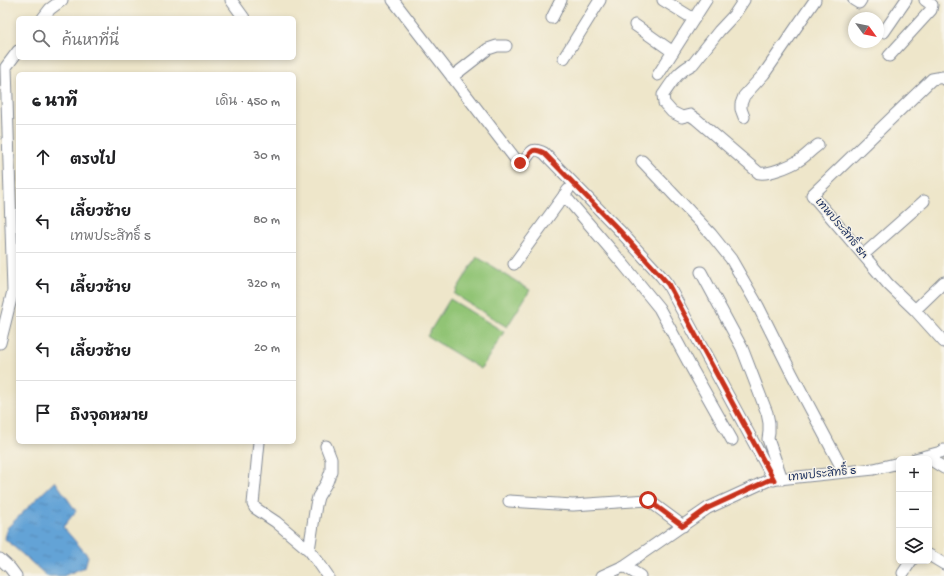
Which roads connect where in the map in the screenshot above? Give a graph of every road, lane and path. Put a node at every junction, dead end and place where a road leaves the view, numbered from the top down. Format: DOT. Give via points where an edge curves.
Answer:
graph roads {
  1 [pos="62,0"];
  2 [pos="230,0"];
  3 [pos="393,0"];
  4 [pos="561,0"];
  5 [pos="600,0"];
  6 [pos="663,0"];
  7 [pos="706,0"];
  8 [pos="744,0"];
  9 [pos="815,0"];
  10 [pos="854,0"];
  11 [pos="861,0"];
  12 [pos="906,0"];
  13 [pos="925,0"];
  14 [pos="45,16"];
  15 [pos="242,16"];
  16 [pos="552,18"];
  17 [pos="694,19"];
  18 [pos="635,25"];
  19 [pos="884,32"];
  20 [pos="506,46"];
  21 [pos="672,52"];
  22 [pos="16,54"];
  23 [pos="889,56"];
  24 [pos="564,58"];
  25 [pos="658,75"];
  26 [pos="452,77"];
  27 [pos="944,79"];
  28 [pos="744,117"];
  29 [pos="818,145"];
  30 [pos="642,161"];
  31 [pos="573,183"];
  32 [pos="564,195"];
  33 [pos="924,201"];
  34 [pos="863,255"];
  35 [pos="514,264"];
  36 [pos="701,272"];
  37 [pos="944,282"];
  38 [pos="915,310"];
  39 [pos="944,342"];
  40 [pos="0,343"];
  41 [pos="732,440"];
  42 [pos="259,444"];
  43 [pos="326,446"];
  44 [pos="944,450"];
  45 [pos="927,456"];
  46 [pos="932,463"];
  47 [pos="896,464"];
  48 [pos="944,468"];
  49 [pos="844,472"];
  50 [pos="778,479"];
  51 [pos="509,501"];
  52 [pos="683,526"];
  53 [pos="309,550"];
  54 [pos="932,557"];
  55 [pos="0,559"];
  56 [pos="909,564"];
  57 [pos="944,564"];
  58 [pos="624,566"];
  59 [pos="903,573"];
  60 [pos="16,576"];
  61 [pos="328,576"];
  62 [pos="602,576"];
  63 [pos="640,576"];
  1 -- 14 [label="street"];
  2 -- 15 [label="street"];
  3 -- 26 [label="street"];
  4 -- 16 [label="street"];
  5 -- 24 [label="street"];
  6 -- 17 [label="street"];
  7 -- 17 [label="street"];
  8 -- 29 [label="street" via="693,64 679,72 663,95 664,103 672,112 682,117 690,115 696,119 760,173 774,171 799,161"];
  9 -- 28 [label="street" via="764,74 744,96 741,109"];
  10 -- 11 [label="street" via="859,3"];
  12 -- 19 [label="street"];
  13 -- 23 [label="street" via="932,5 931,10"];
  17 -- 21 [label="street"];
  18 -- 21 [label="street"];
  20 -- 26 [label="street" via="488,49"];
  21 -- 25 [label="street"];
  22 -- 40 [label="street" via="6,67 13,291"];
  26 -- 31 [label="street" via="517,161 523,162 532,150 538,150"];
  27 -- 34 [label="street, เทพประสิทธิ์ 5/1" via="932,79 812,195"];
  30 -- 49 [label="street" via="711,234 731,259"];
  31 -- 32 [label="street"];
  31 -- 50 [label="street" via="668,284"];
  32 -- 35 [label="street"];
  32 -- 41 [label="street" via="659,308"];
  33 -- 34 [label="street"];
  34 -- 38 [label="street, เทพประสิทธิ์ 5/1"];
  36 -- 50 [label="street" via="742,348 767,413 768,439"];
  37 -- 38 [label="street"];
  38 -- 39 [label="street, เทพประสิทธิ์ 5/1"];
  42 -- 53 [label="street" via="253,504"];
  43 -- 53 [label="street" via="331,459 331,471 318,497"];
  44 -- 45 [label="street"];
  46 -- 48 [label="street"];
  47 -- 49 [label="street, เทพประสิทธิ์ 5"];
  49 -- 50 [label="street, เทพประสิทธิ์ 5"];
  50 -- 52 [label="street, เทพประสิทธิ์ 5" via="769,480 708,508"];
  51 -- 52 [label="street" via="572,505 648,500"];
  52 -- 58 [label="street, เทพประสิทธิ์ 5"];
  53 -- 61 [label="street"];
  54 -- 57 [label="street"];
  55 -- 60 [label="street"];
  56 -- 59 [label="street"];
  58 -- 62 [label="street, เทพประสิทธิ์ 5"];
  58 -- 63 [label="street"];
}
